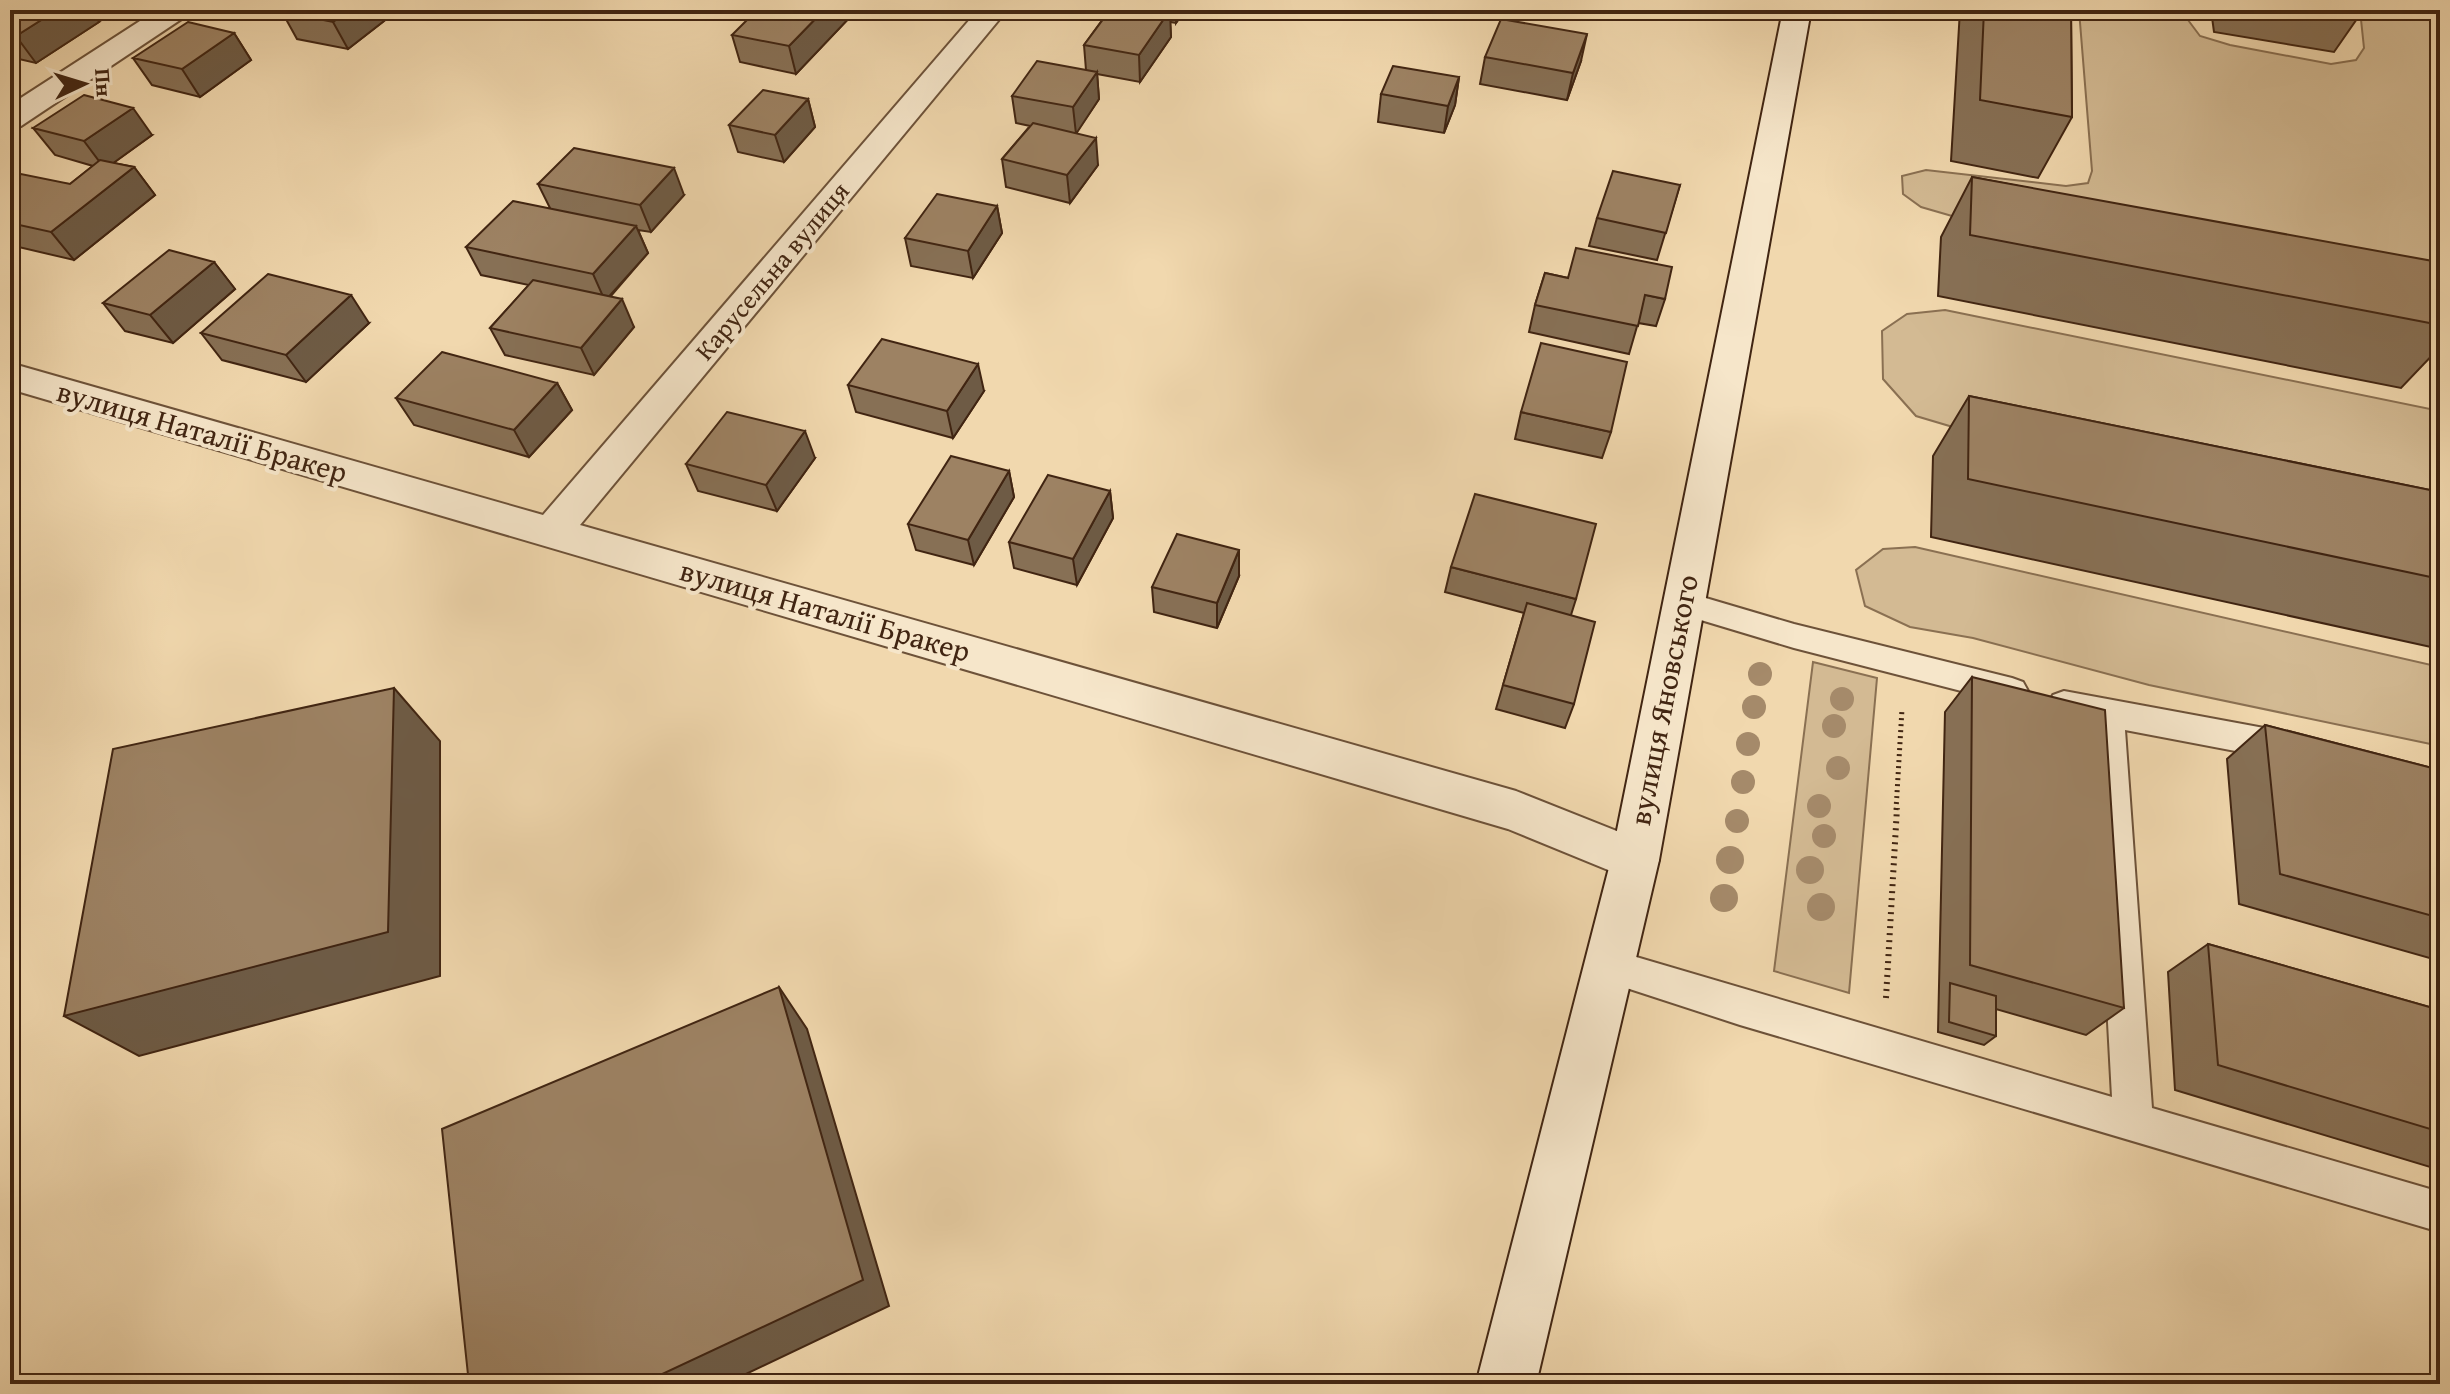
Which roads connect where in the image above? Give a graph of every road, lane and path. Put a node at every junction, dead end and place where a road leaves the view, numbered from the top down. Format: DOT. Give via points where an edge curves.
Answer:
graph roads {
  1 [pos="176,10"];
  2 [pos="993,10"];
  3 [pos="1797,10"];
  4 [pos="10,119"];
  5 [pos="10,376"];
  6 [pos="551,532"];
  7 [pos="1682,603"];
  8 [pos="1904,664"];
  9 [pos="2108,715"];
  10 [pos="2319,755"];
  11 [pos="1635,860"];
  12 [pos="1609,966"];
  13 [pos="1883,1049"];
  14 [pos="2133,1122"];
  15 [pos="2440,1212"];
  16 [pos="1506,1384"];
  1 -- 4 [label="street"];
  2 -- 6 [label="street, Карусельна вулиця"];
  3 -- 7 [label="street, вулиця Яновського"];
  5 -- 6 [label="street, вулиця Наталії Бракер"];
  6 -- 11 [label="street, вулиця Наталії Бракер" via="1516,811"];
  7 -- 8 [label="lane"];
  7 -- 11 [label="street, вулиця Яновського"];
  8 -- 9 [label="lane"];
  8 -- 13 [label="path"];
  9 -- 10 [label="lane" via="2229,732"];
  9 -- 14 [label="lane"];
  11 -- 12 [label="street, вулиця Яновського"];
  12 -- 13 [label="lane"];
  12 -- 16 [label="street, вулиця Яновського"];
  13 -- 14 [label="lane"];
  14 -- 15 [label="lane"];
}
